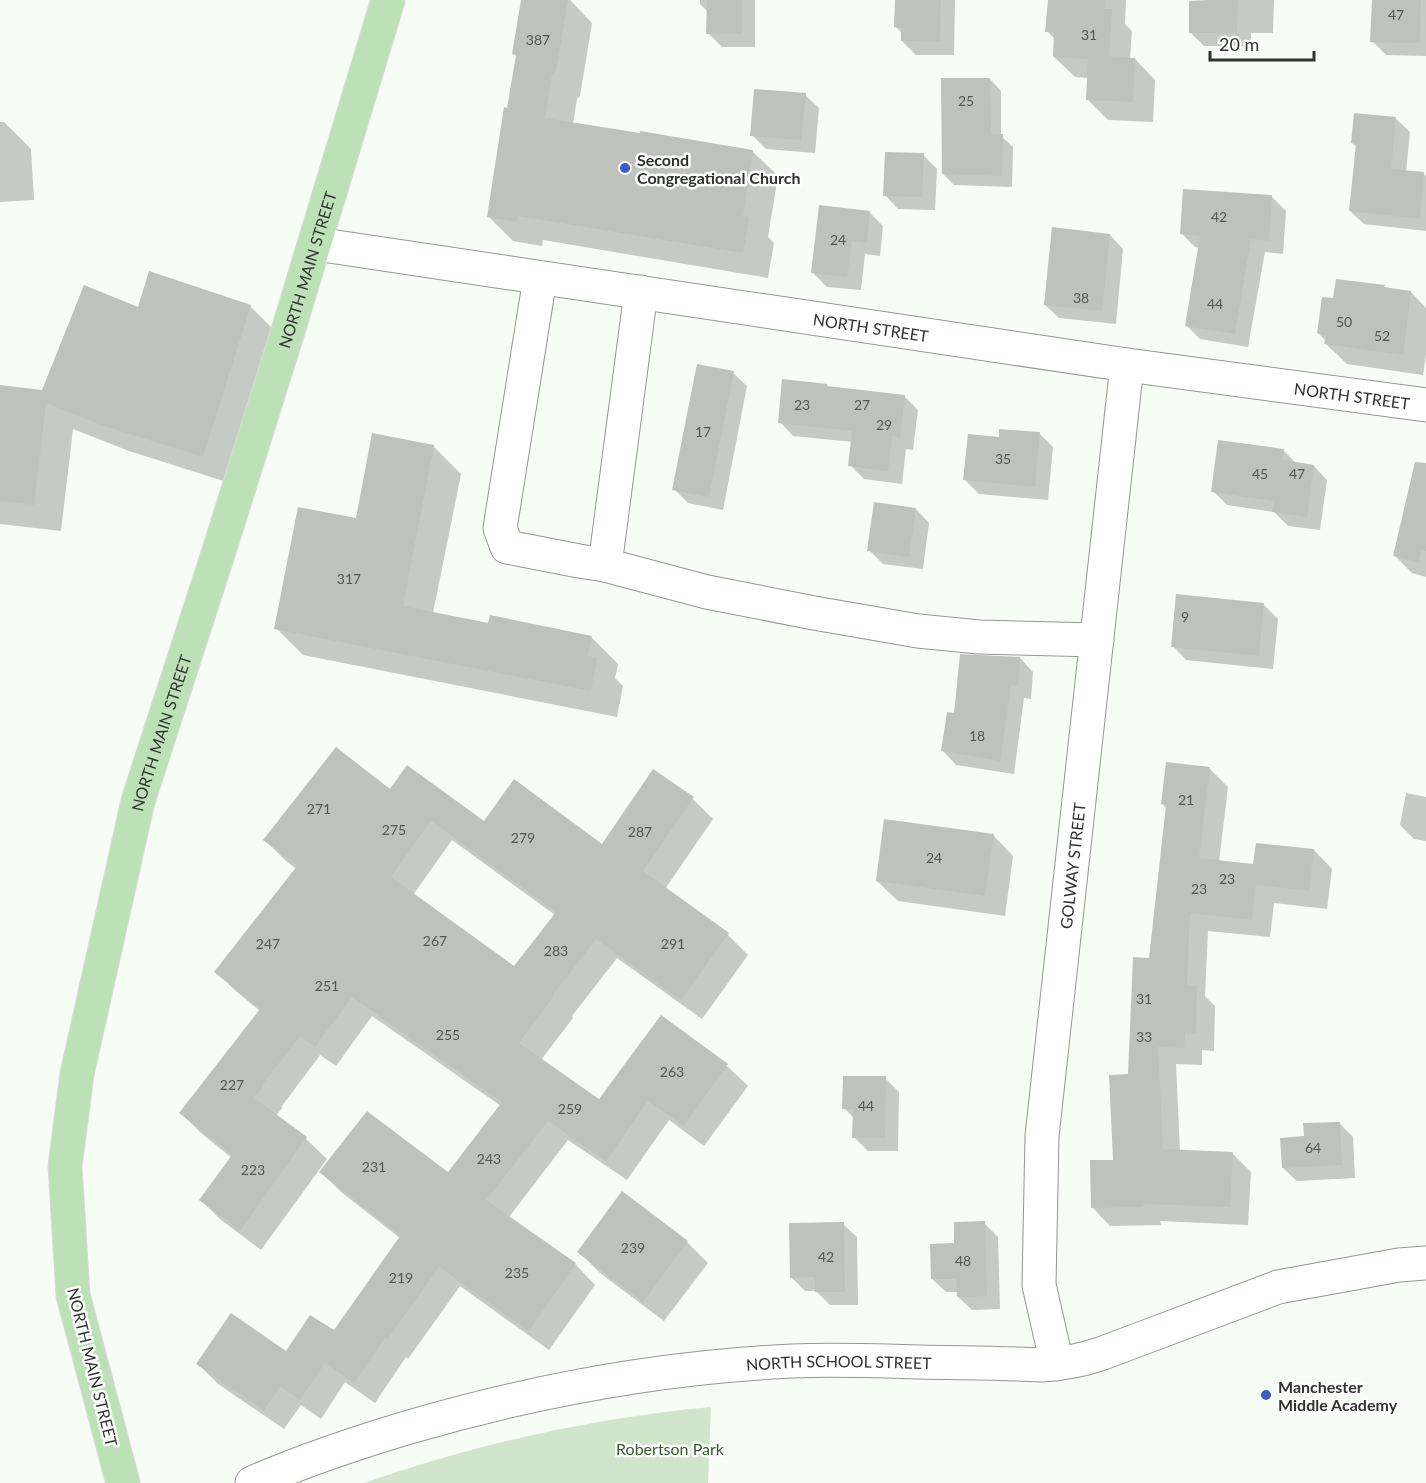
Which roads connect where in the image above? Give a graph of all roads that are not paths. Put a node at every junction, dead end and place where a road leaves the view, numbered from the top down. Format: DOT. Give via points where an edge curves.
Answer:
graph roads {
  1 [pos="388,0"];
  2 [pos="316,244"];
  3 [pos="540,278"];
  4 [pos="641,292"];
  5 [pos="1127,365"];
  6 [pos="1426,405"];
  7 [pos="605,565"];
  8 [pos="1097,640"];
  9 [pos="1426,1263"];
  10 [pos="1058,1364"];
  11 [pos="123,1483"];
  12 [pos="252,1483"];
  1 -- 2 [label="main road, NORTH MAIN STREET"];
  2 -- 3 [label="street, NORTH STREET"];
  2 -- 11 [label="main road, NORTH MAIN STREET" via="138,801 78,1074 65,1166 73,1295"];
  3 -- 4 [label="street, NORTH STREET"];
  3 -- 7 [label="street" via="500,528 507,547"];
  4 -- 5 [label="street, NORTH STREET"];
  4 -- 7 [label="street"];
  5 -- 6 [label="street, NORTH STREET"];
  5 -- 8 [label="street, GOLWAY STREET"];
  7 -- 8 [label="street" via="708,592 918,631"];
  8 -- 10 [label="street, GOLWAY STREET" via="1042,1136 1039,1285"];
  9 -- 10 [label="street, NORTH SCHOOL STREET" via="1278,1287 1103,1353"];
  10 -- 12 [label="street, NORTH SCHOOL STREET" via="793,1361 627,1377 462,1412 345,1448"];
}
